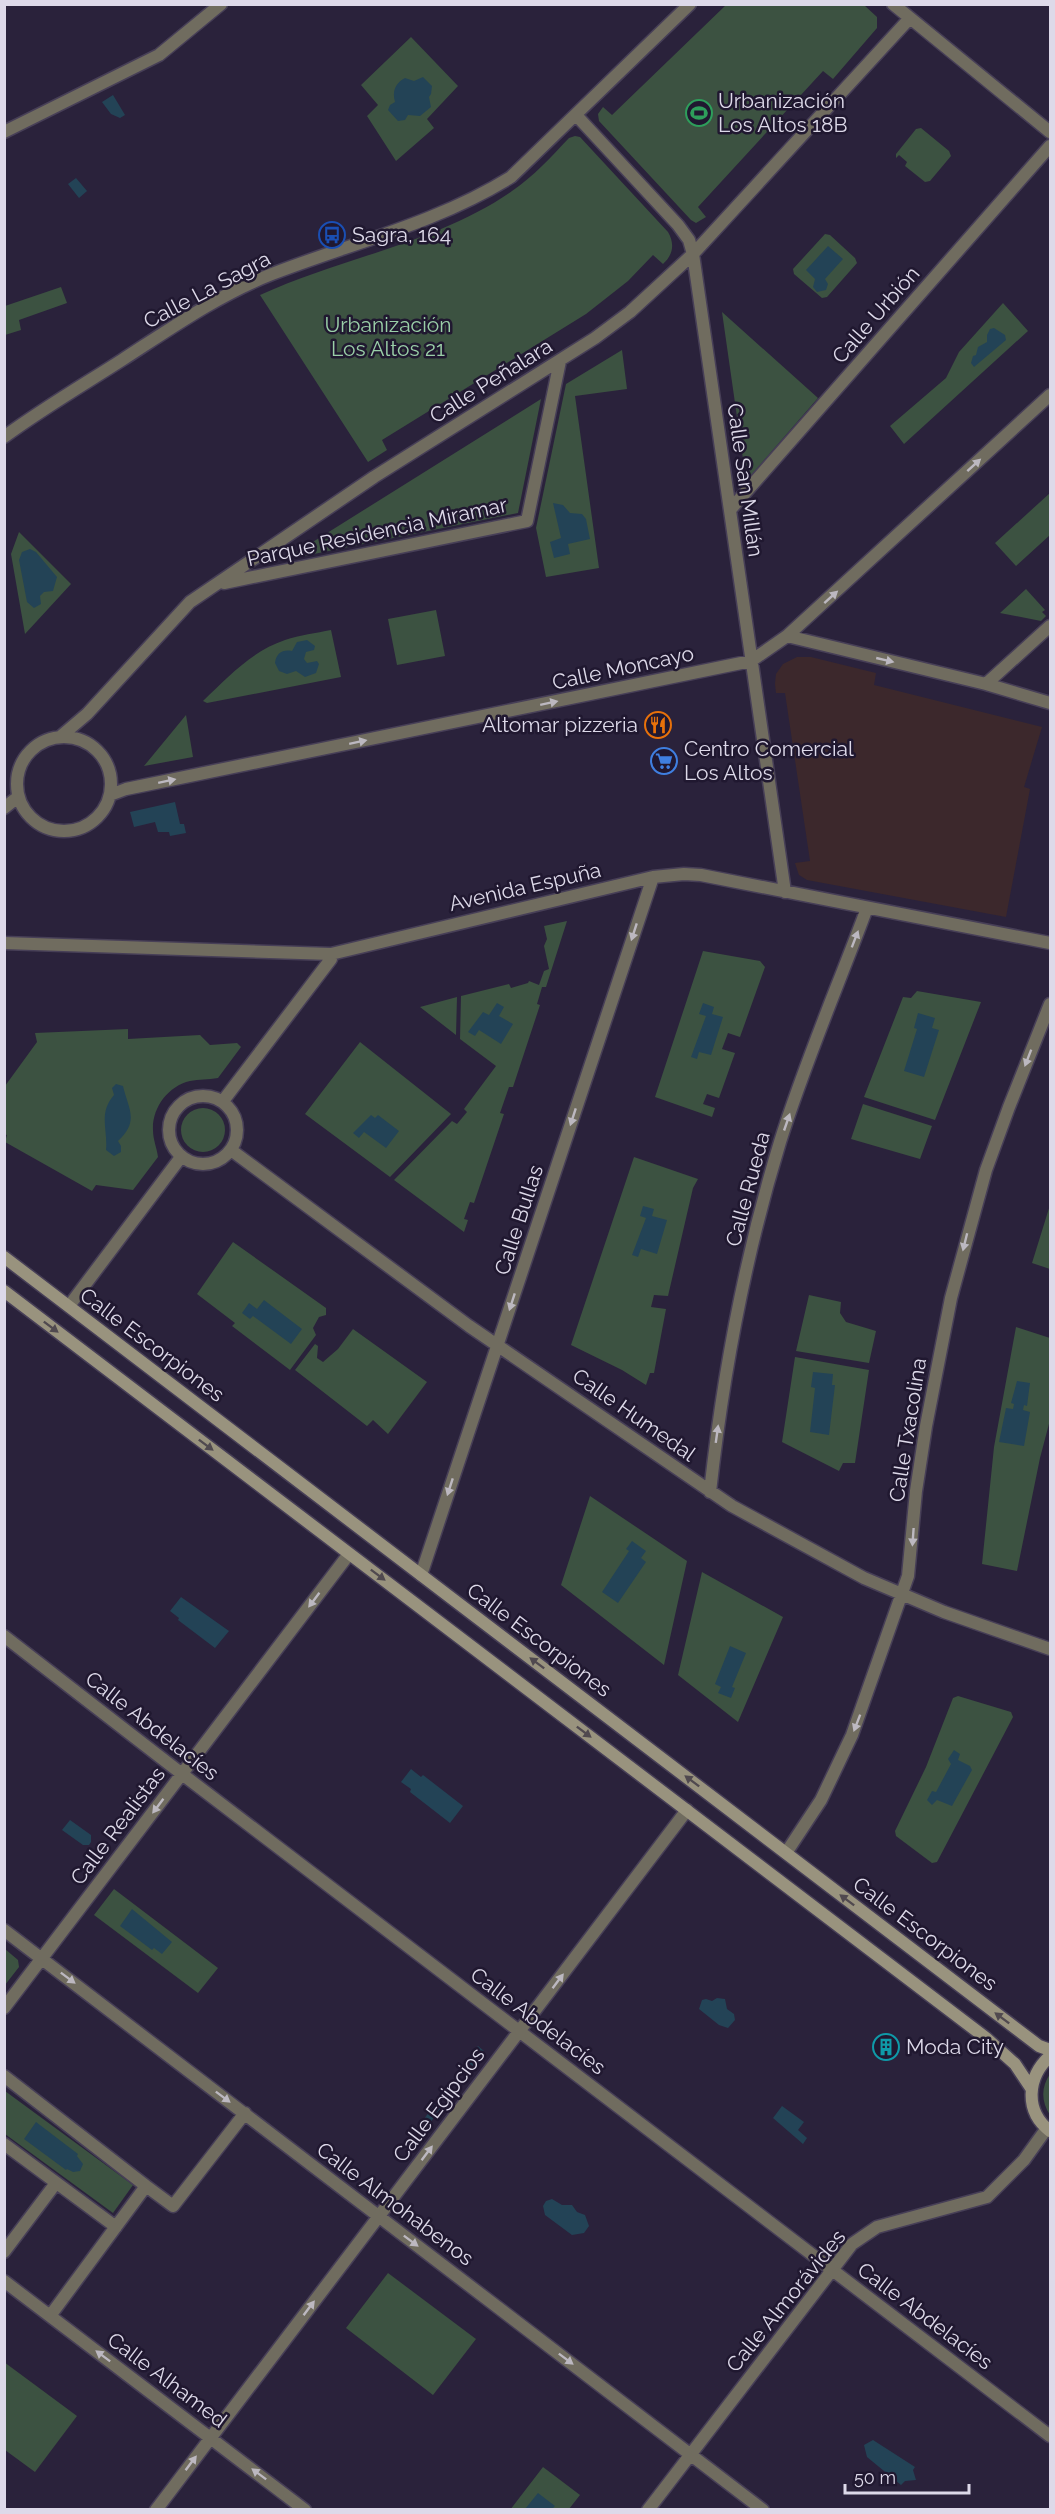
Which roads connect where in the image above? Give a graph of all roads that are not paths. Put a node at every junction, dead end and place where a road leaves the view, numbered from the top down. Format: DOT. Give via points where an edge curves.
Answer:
graph roads {
  1 [pos="222,4"];
  2 [pos="690,4"];
  3 [pos="893,4"];
  4 [pos="910,18"];
  5 [pos="576,115"];
  6 [pos="4,132"];
  7 [pos="1050,132"];
  8 [pos="1050,146"];
  9 [pos="693,254"];
  10 [pos="560,361"];
  11 [pos="1050,395"];
  12 [pos="4,437"];
  13 [pos="730,510"];
  14 [pos="217,585"];
  15 [pos="1050,626"];
  16 [pos="788,636"];
  17 [pos="751,661"];
  18 [pos="986,684"];
  19 [pos="1050,703"];
  20 [pos="60,737"];
  21 [pos="110,795"];
  22 [pos="18,797"];
  23 [pos="4,808"];
  24 [pos="652,876"];
  25 [pos="785,892"];
  26 [pos="867,908"];
  27 [pos="4,943"];
  28 [pos="1050,943"];
  29 [pos="331,954"];
  30 [pos="1050,1004"];
  31 [pos="223,1101"];
  32 [pos="231,1150"];
  33 [pos="181,1156"];
  34 [pos="4,1257"];
  35 [pos="4,1291"];
  36 [pos="69,1306"];
  37 [pos="497,1345"];
  38 [pos="710,1492"];
  39 [pos="350,1554"];
  40 [pos="421,1575"];
  41 [pos="900,1593"];
  42 [pos="4,1636"];
  43 [pos="1050,1649"];
  44 [pos="182,1774"];
  45 [pos="687,1810"];
  46 [pos="786,1853"];
  47 [pos="4,1930"];
  48 [pos="42,1959"];
  49 [pos="4,2008"];
  50 [pos="519,2031"];
  51 [pos="1050,2050"];
  52 [pos="1050,2056"];
  53 [pos="4,2076"];
  54 [pos="1031,2088"];
  55 [pos="244,2114"];
  56 [pos="1049,2129"];
  57 [pos="4,2144"];
  58 [pos="56,2183"];
  59 [pos="146,2186"];
  60 [pos="379,2216"];
  61 [pos="116,2228"];
  62 [pos="4,2252"];
  63 [pos="832,2269"];
  64 [pos="4,2281"];
  65 [pos="50,2316"];
  66 [pos="1050,2436"];
  67 [pos="210,2438"];
  68 [pos="690,2454"];
  69 [pos="156,2510"];
  70 [pos="305,2510"];
  71 [pos="648,2510"];
  72 [pos="763,2510"];
  1 -- 6 [label="street" via="159,56"];
  2 -- 5 [label="street, Calle La Sagra"];
  3 -- 4 [label="street"];
  4 -- 7 [label="street"];
  4 -- 9 [label="street, Calle Peñalara"];
  5 -- 9 [label="street, Calle San Millán" via="678,225"];
  5 -- 12 [label="street, Calle La Sagra" via="511,177 486,192 421,221 270,275 231,294"];
  8 -- 13 [label="street, Calle Urbión"];
  9 -- 10 [label="street, Calle Peñalara" via="630,312"];
  9 -- 13 [label="street, Calle San Millán"];
  10 -- 14 [label="street, Calle Peñalara" via="374,477"];
  10 -- 14 [label="street, Parque Residencia Miramar" via="527,521"];
  16 -- 11 [label="street, Calle Moncayo, one-way"];
  13 -- 17 [label="street, Calle San Millán"];
  14 -- 20 [label="street, Calle Peñalara" via="177,613 87,714"];
  15 -- 18 [label="street"];
  16 -- 17 [label="street, Calle Moncayo"];
  16 -- 18 [label="street, one-way"];
  21 -- 17 [label="street, Calle Moncayo, one-way"];
  17 -- 25 [label="street, Calle San Millán"];
  18 -- 19 [label="street"];
  20 -- 21 [label="street" via="80,741 96,752 109,771"];
  20 -- 22 [label="street" via="40,743 25,757 17,776"];
  21 -- 22 [label="street" via="96,820 65,831 35,819"];
  22 -- 23 [label="street"];
  24 -- 25 [label="street, Avenida Espuña" via="701,875"];
  24 -- 29 [label="street, Avenida Espuña"];
  24 -- 37 [label="street, Calle Bullas, one-way"];
  25 -- 26 [label="street, Avenida Espuña"];
  26 -- 28 [label="street, Avenida Espuña"];
  38 -- 26 [label="street, Calle Rueda, one-way" via="726,1373 763,1200 833,991"];
  27 -- 29 [label="street, Avenida Espuña"];
  29 -- 31 [label="street"];
  30 -- 41 [label="street, Calle Txacolina, one-way" via="986,1170 951,1298 924,1437 910,1568"];
  31 -- 32 [label="street" via="237,1124"];
  31 -- 33 [label="street" via="201,1095 189,1098 172,1114 169,1137"];
  32 -- 33 [label="street" via="213,1163 202,1164"];
  32 -- 37 [label="street, Calle Humedal"];
  33 -- 36 [label="street"];
  34 -- 36 [label="street, Calle Escorpiones"];
  35 -- 39 [label="street, one-way"];
  36 -- 40 [label="street, Calle Escorpiones"];
  37 -- 38 [label="street, Calle Humedal"];
  37 -- 40 [label="street, Calle Bullas, one-way"];
  38 -- 41 [label="street, Calle Humedal" via="864,1578"];
  39 -- 44 [label="street, Calle Realistas, one-way"];
  39 -- 45 [label="street, one-way"];
  46 -- 40 [label="street, Calle Escorpiones, one-way"];
  41 -- 43 [label="street, Calle Humedal"];
  41 -- 46 [label="street, Calle Txacolina, one-way" via="848,1744 821,1800"];
  42 -- 44 [label="street, Calle Abdelacíes"];
  44 -- 48 [label="street, Calle Realistas, one-way"];
  44 -- 50 [label="street, Calle Abdelacíes"];
  50 -- 45 [label="street, Calle Egipcios, one-way"];
  45 -- 54 [label="street" via="999,2048"];
  51 -- 46 [label="street, Calle Escorpiones, one-way" via="1039,2046"];
  47 -- 48 [label="street, Calle Almohabenos"];
  48 -- 49 [label="street, Calle Realistas"];
  48 -- 55 [label="street, Calle Almohabenos, one-way"];
  60 -- 50 [label="street, Calle Egipcios, one-way"];
  50 -- 63 [label="street, Calle Abdelacíes"];
  52 -- 54 [label="street" via="1038,2070"];
  53 -- 59 [label="street"];
  54 -- 56 [label="street" via="1033,2107"];
  55 -- 59 [label="street" via="173,2206"];
  55 -- 60 [label="street, Calle Almohabenos"];
  56 -- 63 [label="street, Calle Almorávides" via="987,2197 877,2227 852,2244"];
  57 -- 58 [label="street"];
  58 -- 61 [label="street"];
  58 -- 62 [label="street"];
  59 -- 61 [label="street"];
  67 -- 60 [label="street, Calle Egipcios, one-way"];
  60 -- 68 [label="street, Calle Almohabenos, one-way"];
  61 -- 65 [label="street"];
  63 -- 66 [label="street, Calle Abdelacíes"];
  63 -- 68 [label="street, Calle Almorávides"];
  64 -- 65 [label="street, Calle Alhamed"];
  67 -- 65 [label="street, Calle Alhamed, one-way"];
  69 -- 67 [label="street, Calle Egipcios, one-way"];
  70 -- 67 [label="street, Calle Alhamed, one-way"];
  68 -- 71 [label="street, Calle Almorávides"];
  68 -- 72 [label="street, Calle Almohabenos"];
}
